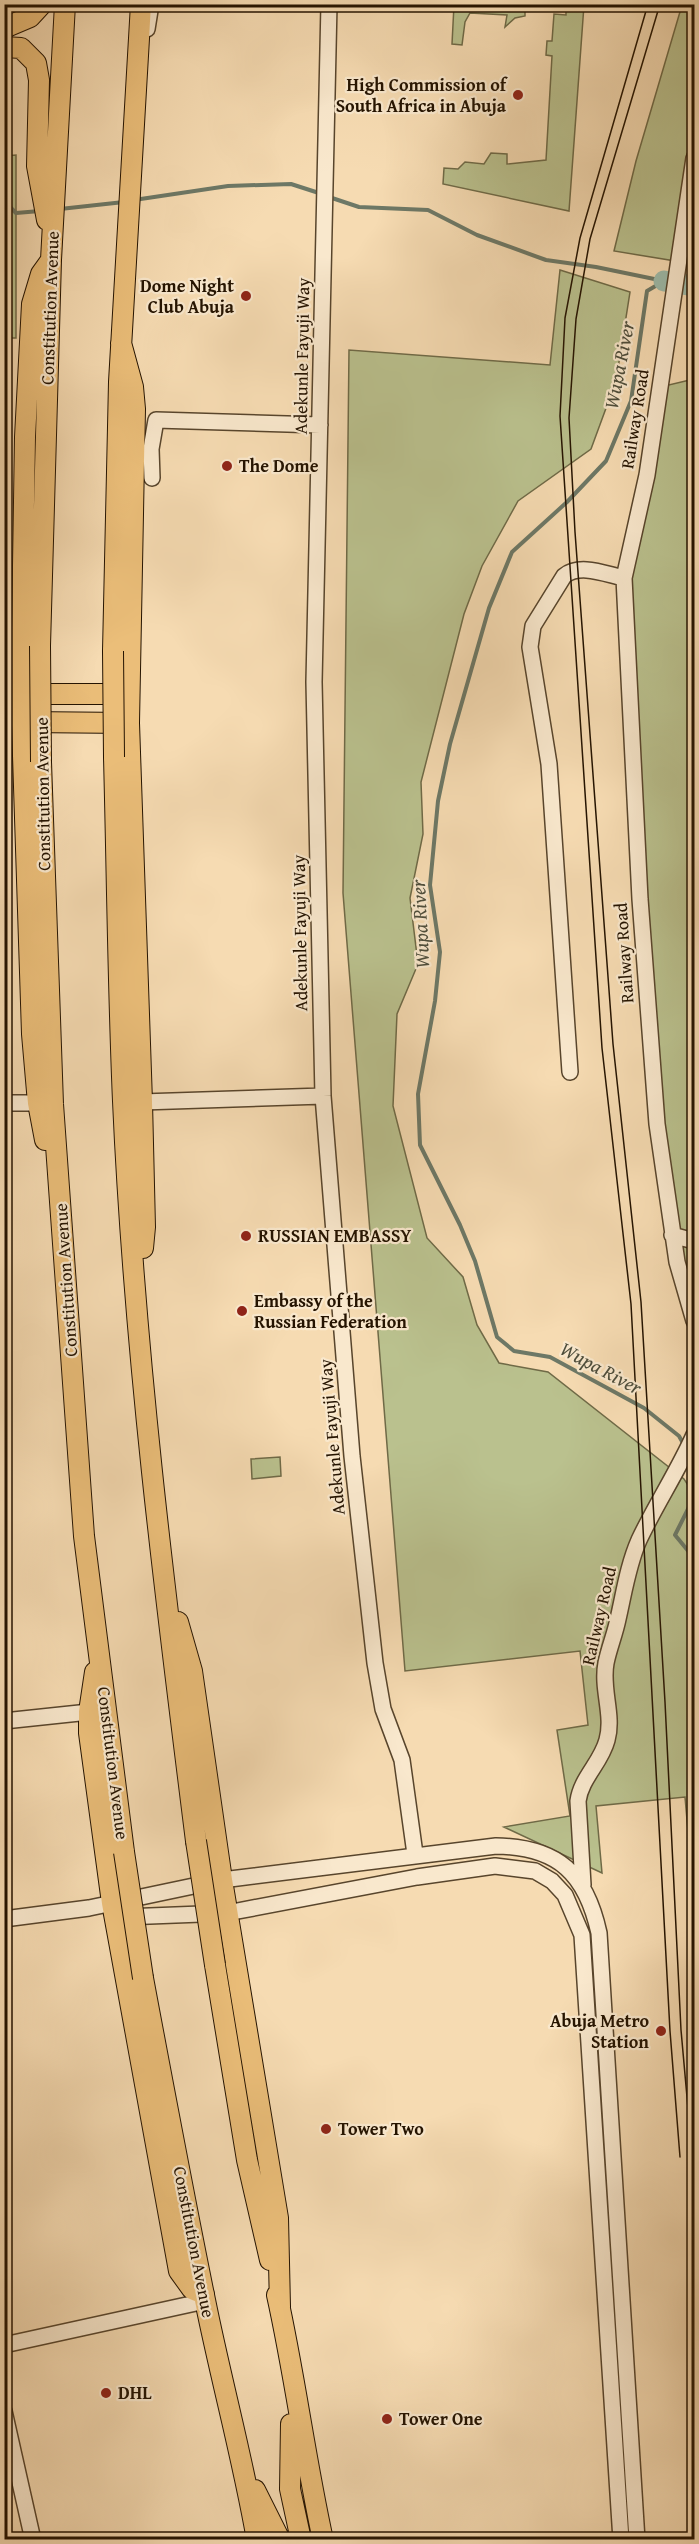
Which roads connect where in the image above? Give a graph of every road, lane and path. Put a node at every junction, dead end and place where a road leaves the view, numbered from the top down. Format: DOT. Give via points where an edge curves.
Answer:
graph roads {
  1 [pos="42,4"];
  2 [pos="65,4"];
  3 [pos="141,4"];
  4 [pos="151,4"];
  5 [pos="329,4"];
  6 [pos="4,28"];
  7 [pos="4,47"];
  8 [pos="138,64"];
  9 [pos="694,158"];
  10 [pos="51,252"];
  11 [pos="122,344"];
  12 [pos="320,425"];
  13 [pos="152,478"];
  14 [pos="624,578"];
  15 [pos="21,694"];
  16 [pos="129,694"];
  17 [pos="22,722"];
  18 [pos="129,723"];
  19 [pos="570,1072"];
  20 [pos="323,1096"];
  21 [pos="4,1102"];
  22 [pos="38,1102"];
  23 [pos="142,1102"];
  24 [pos="672,1234"];
  25 [pos="694,1241"];
  26 [pos="64,1248"];
  27 [pos="135,1286"];
  28 [pos="694,1321"];
  29 [pos="694,1435"];
  30 [pos="162,1566"];
  31 [pos="99,1652"];
  32 [pos="88,1712"];
  33 [pos="4,1721"];
  34 [pos="416,1854"];
  35 [pos="222,1880"];
  36 [pos="583,1885"];
  37 [pos="113,1909"];
  38 [pos="227,1913"];
  39 [pos="4,1919"];
  40 [pos="204,2298"];
  41 [pos="280,2307"];
  42 [pos="4,2345"];
  43 [pos="295,2383"];
  44 [pos="4,2411"];
  45 [pos="245,2472"];
  46 [pos="33,2540"];
  47 [pos="257,2540"];
  48 [pos="280,2540"];
  49 [pos="301,2540"];
  50 [pos="323,2540"];
  51 [pos="621,2540"];
  52 [pos="638,2540"];
  1 -- 6 [label="main road" via="30,17"];
  2 -- 10 [label="main road, Constitution Avenue"];
  3 -- 8 [label="main road"];
  4 -- 8 [label="street"];
  5 -- 12 [label="street, Adekunle Fayuji Way"];
  7 -- 10 [label="main road" via="21,48 34,58 39,80 38,181"];
  8 -- 11 [label="main road"];
  9 -- 14 [label="street, Railway Road" via="647,475"];
  10 -- 15 [label="main road" via="32,304 25,437"];
  10 -- 26 [label="main road, Constitution Avenue, bridge" via="40,646 41,762 53,1104"];
  11 -- 16 [label="main road" via="135,409"];
  11 -- 27 [label="main road, bridge" via="113,651 114,757 123,1102"];
  12 -- 13 [label="street" via="156,420"];
  12 -- 20 [label="street, Adekunle Fayuji Way" via="314,682"];
  14 -- 19 [label="street" via="578,568 570,572 533,626 531,635 533,677 549,764"];
  14 -- 24 [label="street, Railway Road" via="640,899 657,1124"];
  15 -- 16 [label="main road"];
  15 -- 17 [label="main road"];
  16 -- 18 [label="main road"];
  17 -- 18 [label="main road"];
  17 -- 22 [label="main road" via="32,1034"];
  18 -- 23 [label="main road"];
  20 -- 23 [label="street"];
  20 -- 34 [label="street, Adekunle Fayuji Way" via="352,1456 375,1663 383,1709 402,1760"];
  21 -- 22 [label="street"];
  22 -- 26 [label="main road"];
  23 -- 27 [label="main road" via="145,1227"];
  24 -- 25 [label="street"];
  24 -- 28 [label="street, Railway Road"];
  26 -- 31 [label="main road, Constitution Avenue" via="84,1536"];
  27 -- 30 [label="main road"];
  29 -- 36 [label="street, Railway Road" via="632,1558 606,1660 608,1738 584,1781 578,1801"];
  30 -- 35 [label="main road" via="192,1671"];
  30 -- 41 [label="main road, bridge" via="215,1965 247,2160"];
  31 -- 32 [label="main road"];
  31 -- 40 [label="main road, Constitution Avenue, bridge" via="143,1978"];
  32 -- 33 [label="street"];
  32 -- 37 [label="main road"];
  34 -- 35 [label="street"];
  34 -- 36 [label="street" via="520,1846 540,1851 563,1865"];
  35 -- 37 [label="street"];
  35 -- 38 [label="main road"];
  36 -- 52 [label="street" via="599,1933"];
  37 -- 38 [label="street" via="147,1918"];
  37 -- 39 [label="street" via="89,1908"];
  37 -- 40 [label="main road" via="179,2271"];
  38 -- 41 [label="main road" via="278,2217"];
  38 -- 51 [label="street" via="495,1866 535,1871 565,1895 582,1935"];
  40 -- 42 [label="street"];
  40 -- 45 [label="main road, Constitution Avenue"];
  41 -- 43 [label="main road"];
  43 -- 49 [label="main road" via="290,2489"];
  43 -- 50 [label="main road" via="304,2457"];
  44 -- 46 [label="street"];
  45 -- 47 [label="main road, Constitution Avenue"];
  45 -- 48 [label="main road"];
}
